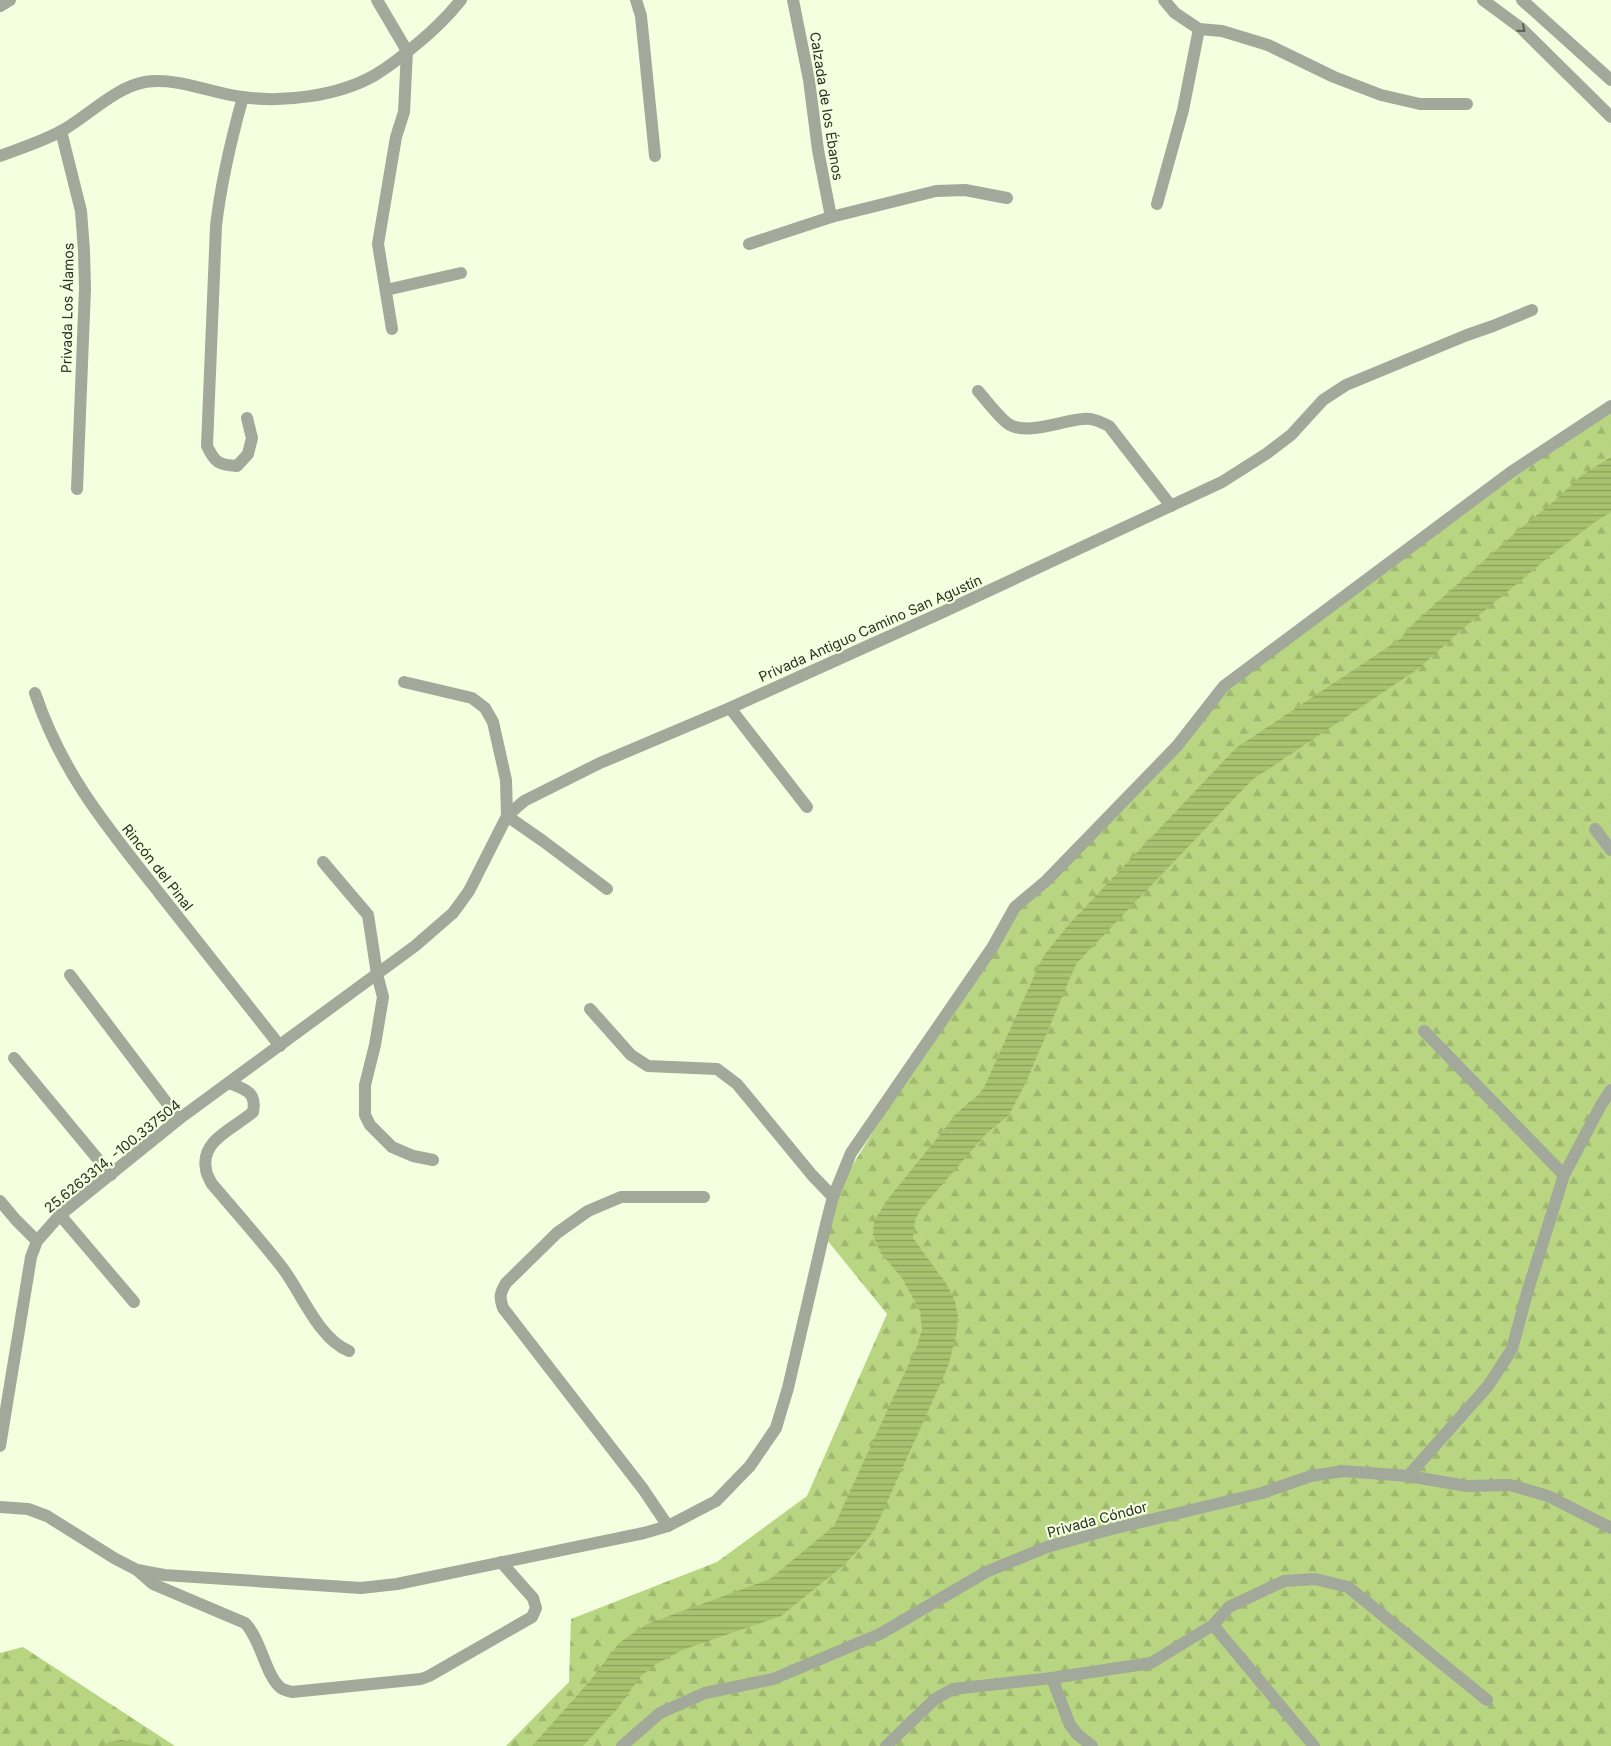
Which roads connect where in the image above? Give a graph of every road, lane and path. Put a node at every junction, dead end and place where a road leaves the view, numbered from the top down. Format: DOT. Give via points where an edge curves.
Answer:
graph roads {
  1 [pos="10,0"];
  2 [pos="377,0"];
  3 [pos="461,0"];
  4 [pos="636,0"];
  5 [pos="793,0"];
  6 [pos="1164,0"];
  7 [pos="1483,0"];
  8 [pos="1522,0"];
  9 [pos="0,6"];
  10 [pos="1199,29"];
  11 [pos="407,51"];
  12 [pos="1611,80"];
  13 [pos="243,97"];
  14 [pos="1466,104"];
  15 [pos="1611,117"];
  16 [pos="62,131"];
  17 [pos="0,156"];
  18 [pos="655,156"];
  19 [pos="1007,198"];
  20 [pos="1157,204"];
  21 [pos="831,217"];
  22 [pos="749,244"];
  23 [pos="461,273"];
  24 [pos="386,290"];
  25 [pos="1532,310"];
  26 [pos="392,330"];
  27 [pos="978,391"];
  28 [pos="1611,406"];
  29 [pos="247,418"];
  30 [pos="77,489"];
  31 [pos="1171,506"];
  32 [pos="404,682"];
  33 [pos="34,693"];
  34 [pos="730,708"];
  35 [pos="807,807"];
  36 [pos="507,816"];
  37 [pos="1596,829"];
  38 [pos="1611,850"];
  39 [pos="323,862"];
  40 [pos="607,889"];
  41 [pos="377,974"];
  42 [pos="70,975"];
  43 [pos="590,1009"];
  44 [pos="1424,1031"];
  45 [pos="280,1046"];
  46 [pos="14,1058"];
  47 [pos="229,1083"];
  48 [pos="1611,1090"];
  49 [pos="1606,1107"];
  50 [pos="180,1120"];
  51 [pos="433,1160"];
  52 [pos="111,1175"];
  53 [pos="1564,1175"];
  54 [pos="704,1197"];
  55 [pos="833,1197"];
  56 [pos="0,1201"];
  57 [pos="60,1215"];
  58 [pos="37,1241"];
  59 [pos="134,1302"];
  60 [pos="349,1351"];
  61 [pos="0,1446"];
  62 [pos="1408,1476"];
  63 [pos="0,1507"];
  64 [pos="668,1526"];
  65 [pos="1611,1528"];
  66 [pos="501,1562"];
  67 [pos="137,1570"];
  68 [pos="1213,1625"];
  69 [pos="1052,1678"];
  70 [pos="1487,1700"];
  71 [pos="622,1746"];
  72 [pos="886,1746"];
  73 [pos="1092,1746"];
  74 [pos="1314,1746"];
  1 -- 9 [label="street"];
  2 -- 11 [label="street"];
  3 -- 11 [label="street" via="432,31"];
  4 -- 18 [label="street"];
  5 -- 21 [label="street, Calzada de los Ébanos"];
  6 -- 10 [label="street" via="1175,13"];
  7 -- 15 [label="street, one-way" via="1521,28"];
  8 -- 12 [label="street"];
  10 -- 14 [label="street" via="1222,31 1268,45 1334,77 1381,95 1420,104"];
  10 -- 20 [label="street" via="1183,110"];
  11 -- 13 [label="street" via="375,75 345,88 283,98"];
  11 -- 24 [label="street" via="404,112 396,137 378,244"];
  13 -- 16 [label="street" via="177,83 144,82 128,88"];
  13 -- 29 [label="street" via="227,156 216,226 207,446 212,456 223,465 237,466 248,454 252,438"];
  16 -- 17 [label="street"];
  16 -- 30 [label="street, Privada Los Álamos" via="81,211 84,251"];
  19 -- 21 [label="street" via="965,190 936,190"];
  21 -- 22 [label="street"];
  23 -- 24 [label="street"];
  24 -- 26 [label="street"];
  25 -- 31 [label="street, Privada Antiguo Camino San Agustín" via="1346,385 1323,400 1291,435 1266,454 1222,482"];
  27 -- 31 [label="street" via="1008,424 1020,428 1085,418 1099,420 1109,426"];
  28 -- 55 [label="street" via="1511,472 1224,686 1177,746 1046,881 1015,907 992,948 851,1153"];
  31 -- 34 [label="street, Privada Antiguo Camino San Agustín"];
  32 -- 36 [label="street" via="472,698 485,708 493,722 506,780"];
  33 -- 45 [label="street, Rincón del Pinal" via="52,739 97,814"];
  34 -- 35 [label="street"];
  34 -- 36 [label="street, Privada Antiguo Camino San Agustín" via="592,767 524,801"];
  36 -- 40 [label="street"];
  36 -- 41 [label="street, Privada Antiguo Camino San Agustín" via="469,891 453,913"];
  37 -- 38 [label="street"];
  39 -- 41 [label="street" via="368,915"];
  41 -- 45 [label="street, Privada Antiguo Camino San Agustín"];
  41 -- 51 [label="street" via="383,997 365,1085 365,1115 370,1126 392,1148"];
  42 -- 50 [label="street"];
  43 -- 55 [label="street" via="631,1055 648,1066 717,1069 737,1084"];
  44 -- 53 [label="street"];
  45 -- 47 [label="street, 25.6263314, -100.337504"];
  46 -- 52 [label="street"];
  47 -- 50 [label="street, 25.6263314, -100.337504"];
  47 -- 60 [label="street" via="251,1094 253,1112 218,1136 206,1154 206,1170 212,1184 282,1266 323,1333"];
  48 -- 49 [label="street"];
  49 -- 53 [label="street"];
  50 -- 52 [label="street, 25.6263314, -100.337504"];
  52 -- 57 [label="street, 25.6263314, -100.337504"];
  53 -- 62 [label="street" via="1512,1350 1488,1386"];
  54 -- 64 [label="street" via="621,1197 588,1211 557,1233 500,1292 503,1308"];
  55 -- 64 [label="street" via="776,1428 750,1466 716,1501"];
  56 -- 58 [label="street"];
  57 -- 58 [label="street, 25.6263314, -100.337504"];
  57 -- 59 [label="street"];
  58 -- 61 [label="street, 25.6263314, -100.337504"];
  62 -- 65 [label="street, Privada Cóndor" via="1467,1486 1510,1485 1548,1496"];
  62 -- 71 [label="street, Privada Cóndor" via="1343,1471 1311,1476 1262,1493 1047,1547 986,1572 880,1634 773,1679 705,1692 660,1713"];
  63 -- 67 [label="street" via="28,1509 47,1516"];
  64 -- 66 [label="street"];
  66 -- 67 [label="street" via="397,1584 361,1588 164,1575"];
  66 -- 67 [label="street" via="533,1598 536,1608 532,1617 421,1679 292,1692 274,1681 252,1630 245,1622 153,1584"];
  68 -- 69 [label="street" via="1151,1663"];
  68 -- 70 [label="street" via="1229,1607 1284,1581 1315,1579 1348,1587"];
  68 -- 74 [label="street"];
  69 -- 72 [label="street" via="953,1689 935,1699"];
  69 -- 73 [label="street" via="1070,1725"];
}
